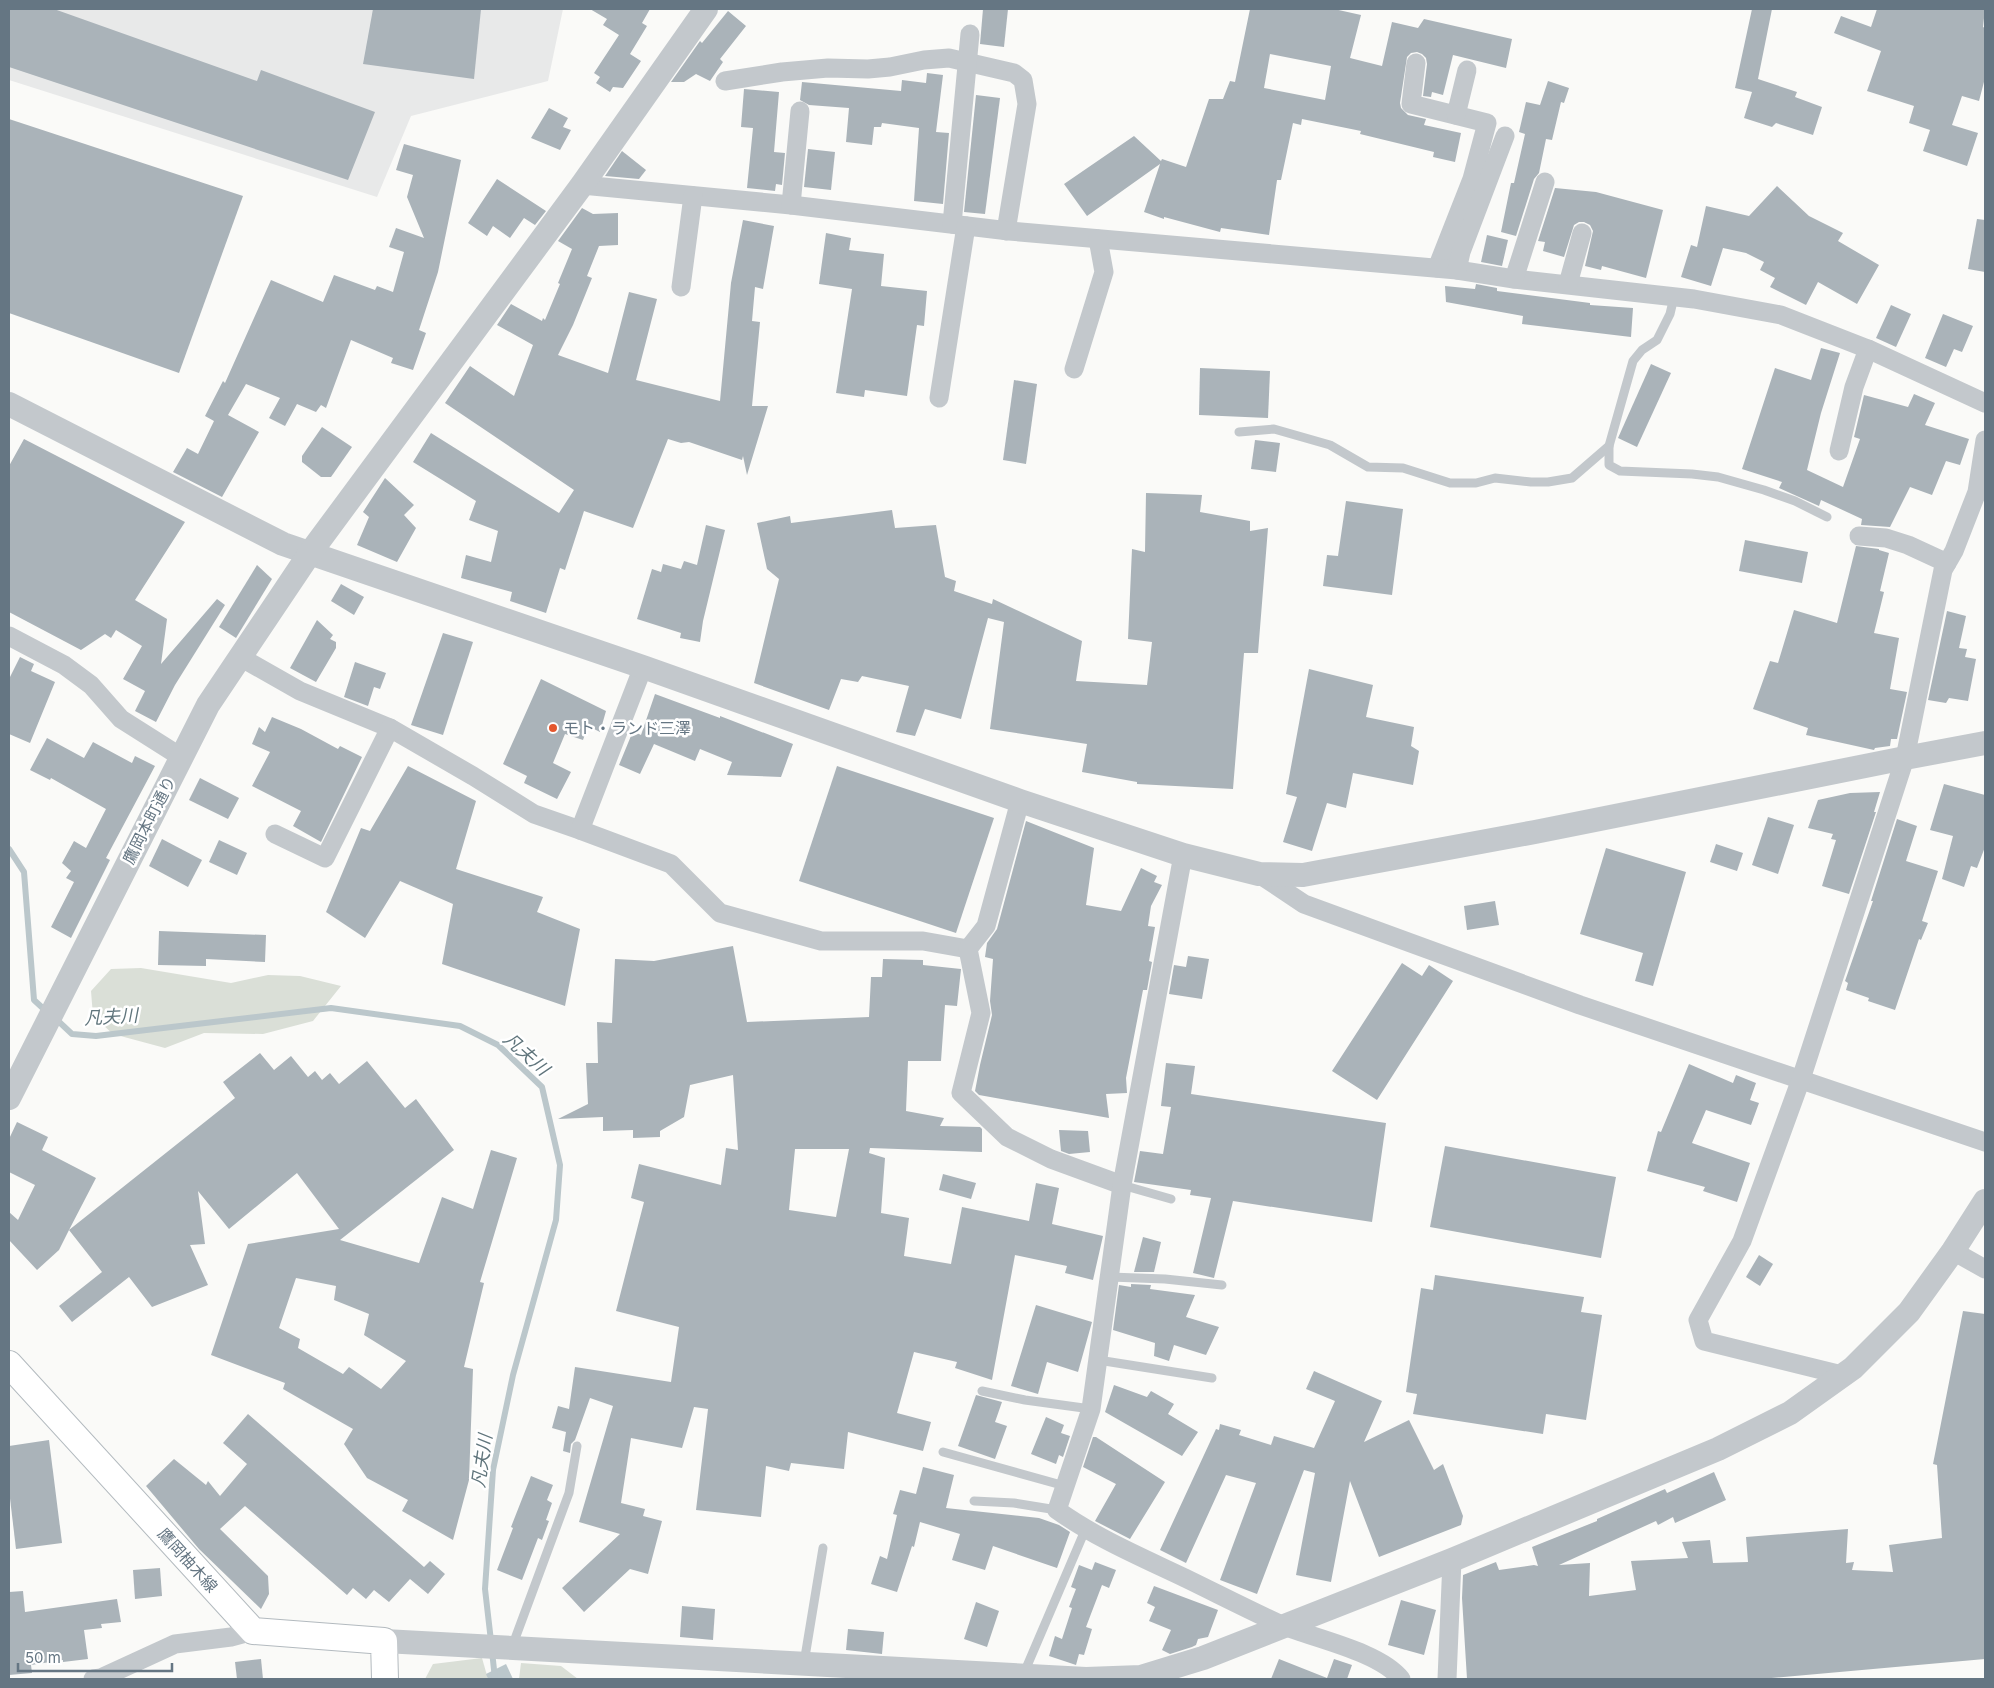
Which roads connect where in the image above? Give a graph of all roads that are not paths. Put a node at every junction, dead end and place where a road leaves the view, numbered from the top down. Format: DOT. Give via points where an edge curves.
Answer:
graph roads {
  1 [pos="706,9"];
  2 [pos="970,34"];
  3 [pos="967,62"];
  4 [pos="1416,63"];
  5 [pos="1467,70"];
  6 [pos="725,81"];
  7 [pos="800,111"];
  8 [pos="1456,115"];
  9 [pos="1505,136"];
  10 [pos="1545,182"];
  11 [pos="582,185"];
  12 [pos="693,196"];
  13 [pos="791,205"];
  14 [pos="959,225"];
  15 [pos="1006,231"];
  16 [pos="1582,233"];
  17 [pos="1098,239"];
  18 [pos="1437,268"];
  19 [pos="1457,270"];
  20 [pos="1514,279"];
  21 [pos="1568,284"];
  22 [pos="681,287"];
  23 [pos="1674,297"];
  24 [pos="1868,349"];
  25 [pos="1074,369"];
  26 [pos="939,398"];
  27 [pos="1985,403"];
  28 [pos="9,404"];
  29 [pos="1239,432"];
  30 [pos="1985,440"];
  31 [pos="1609,446"];
  32 [pos="1839,451"];
  33 [pos="1984,460"];
  34 [pos="1827,518"];
  35 [pos="1859,536"];
  36 [pos="310,553"];
  37 [pos="1947,563"];
  38 [pos="9,636"];
  39 [pos="240,657"];
  40 [pos="642,667"];
  41 [pos="390,728"];
  42 [pos="1985,743"];
  43 [pos="181,757"];
  44 [pos="1905,758"];
  45 [pos="1020,801"];
  46 [pos="580,830"];
  47 [pos="275,834"];
  48 [pos="1183,855"];
  49 [pos="1259,874"];
  50 [pos="968,950"];
  51 [pos="1801,1079"];
  52 [pos="9,1098"];
  53 [pos="1985,1142"];
  54 [pos="1122,1185"];
  55 [pos="1171,1199"];
  56 [pos="1985,1201"];
  57 [pos="1953,1251"];
  58 [pos="1985,1269"];
  59 [pos="1110,1277"];
  60 [pos="1222,1285"];
  61 [pos="1098,1360"];
  62 [pos="9,1364"];
  63 [pos="1842,1375"];
  64 [pos="1212,1378"];
  65 [pos="982,1391"];
  66 [pos="1091,1408"];
  67 [pos="578,1446"];
  68 [pos="943,1452"];
  69 [pos="1065,1486"];
  70 [pos="974,1501"];
  71 [pos="1057,1510"];
  72 [pos="1086,1528"];
  73 [pos="823,1548"];
  74 [pos="1452,1560"];
  75 [pos="1285,1626"];
  76 [pos="253,1631"];
  77 [pos="384,1640"];
  78 [pos="510,1647"];
  79 [pos="804,1663"];
  80 [pos="1023,1675"];
  81 [pos="93,1679"];
  82 [pos="385,1679"];
  83 [pos="1401,1679"];
  84 [pos="1447,1679"];
  1 -- 11 [label="street, 鷹岡本町通り"];
  2 -- 3 [label="street"];
  3 -- 6 [label="street" via="950,58 924,60 868,70 828,68"];
  3 -- 14 [label="street"];
  3 -- 15 [label="street" via="1014,73 1023,80 1027,104"];
  4 -- 8 [label="street" via="1410,104"];
  5 -- 8 [label="street"];
  7 -- 13 [label="street"];
  8 -- 18 [label="street" via="1486,123 1472,179"];
  9 -- 19 [label="street"];
  10 -- 20 [label="street"];
  11 -- 12 [label="street"];
  11 -- 36 [label="street, 鷹岡本町通り"];
  12 -- 13 [label="street"];
  12 -- 22 [label="street"];
  13 -- 14 [label="street"];
  14 -- 15 [label="street"];
  14 -- 26 [label="street"];
  15 -- 17 [label="street"];
  16 -- 21 [label="street"];
  17 -- 18 [label="street"];
  17 -- 25 [label="street" via="1104,272"];
  18 -- 19 [label="street"];
  19 -- 20 [label="street"];
  20 -- 21 [label="street"];
  21 -- 23 [label="street"];
  23 -- 24 [label="street" via="1782,315"];
  23 -- 31 [label="lane" via="1670,314 1657,340 1642,350 1633,362"];
  24 -- 27 [label="street"];
  24 -- 32 [label="street" via="1854,387"];
  28 -- 36 [label="street" via="283,544"];
  29 -- 31 [label="lane" via="1274,429 1330,445 1368,467 1404,468 1450,483 1476,483 1495,478 1531,482 1572,478"];
  30 -- 33 [label="street"];
  31 -- 34 [label="lane" via="1609,465 1620,471 1718,477 1795,501"];
  33 -- 37 [label="street" via="1977,492"];
  35 -- 37 [label="street" via="1886,538"];
  36 -- 39 [label="street, 鷹岡本町通り"];
  36 -- 40 [label="street"];
  37 -- 44 [label="street"];
  38 -- 43 [label="street" via="70,670 91,685 121,719"];
  39 -- 41 [label="street" via="300,691"];
  39 -- 43 [label="street, 鷹岡本町通り" via="208,705"];
  40 -- 45 [label="street"];
  40 -- 46 [label="street"];
  41 -- 46 [label="street" via="534,814"];
  41 -- 47 [label="street" via="325,858"];
  42 -- 44 [label="street"];
  43 -- 52 [label="street, 鷹岡本町通り"];
  44 -- 49 [label="street" via="1303,875"];
  44 -- 51 [label="street"];
  45 -- 48 [label="street"];
  45 -- 50 [label="street" via="986,926"];
  46 -- 50 [label="street" via="672,864 720,913 821,941 923,941"];
  48 -- 49 [label="street"];
  48 -- 54 [label="street"];
  49 -- 51 [label="street" via="1304,904 1580,1006"];
  50 -- 54 [label="street" via="981,1013 961,1092 1007,1137 1051,1159"];
  51 -- 53 [label="street"];
  51 -- 63 [label="street" via="1742,1240 1698,1320 1704,1341"];
  54 -- 55 [label="lane"];
  54 -- 59 [label="street"];
  56 -- 57 [label="street"];
  57 -- 58 [label="street"];
  57 -- 63 [label="street" via="1909,1312"];
  59 -- 60 [label="lane"];
  59 -- 61 [label="street"];
  61 -- 64 [label="lane"];
  61 -- 66 [label="street"];
  62 -- 76 [label="main road, 鷹岡柚木線"];
  63 -- 74 [label="street" via="1790,1413 1718,1449"];
  65 -- 66 [label="lane"];
  66 -- 69 [label="street"];
  67 -- 78 [label="lane" via="569,1493"];
  68 -- 69 [label="lane"];
  69 -- 71 [label="street"];
  70 -- 71 [label="lane"];
  71 -- 72 [label="street"];
  72 -- 75 [label="street"];
  72 -- 80 [label="lane"];
  73 -- 79 [label="lane"];
  74 -- 75 [label="street"];
  74 -- 84 [label="street"];
  75 -- 80 [label="street" via="1203,1658 1141,1677 1086,1679"];
  75 -- 83 [label="street" via="1364,1654"];
  76 -- 77 [label="main road"];
  76 -- 81 [label="street" via="175,1644"];
  77 -- 78 [label="street"];
  77 -- 82 [label="main road"];
  78 -- 79 [label="street"];
  79 -- 80 [label="street"];
}
